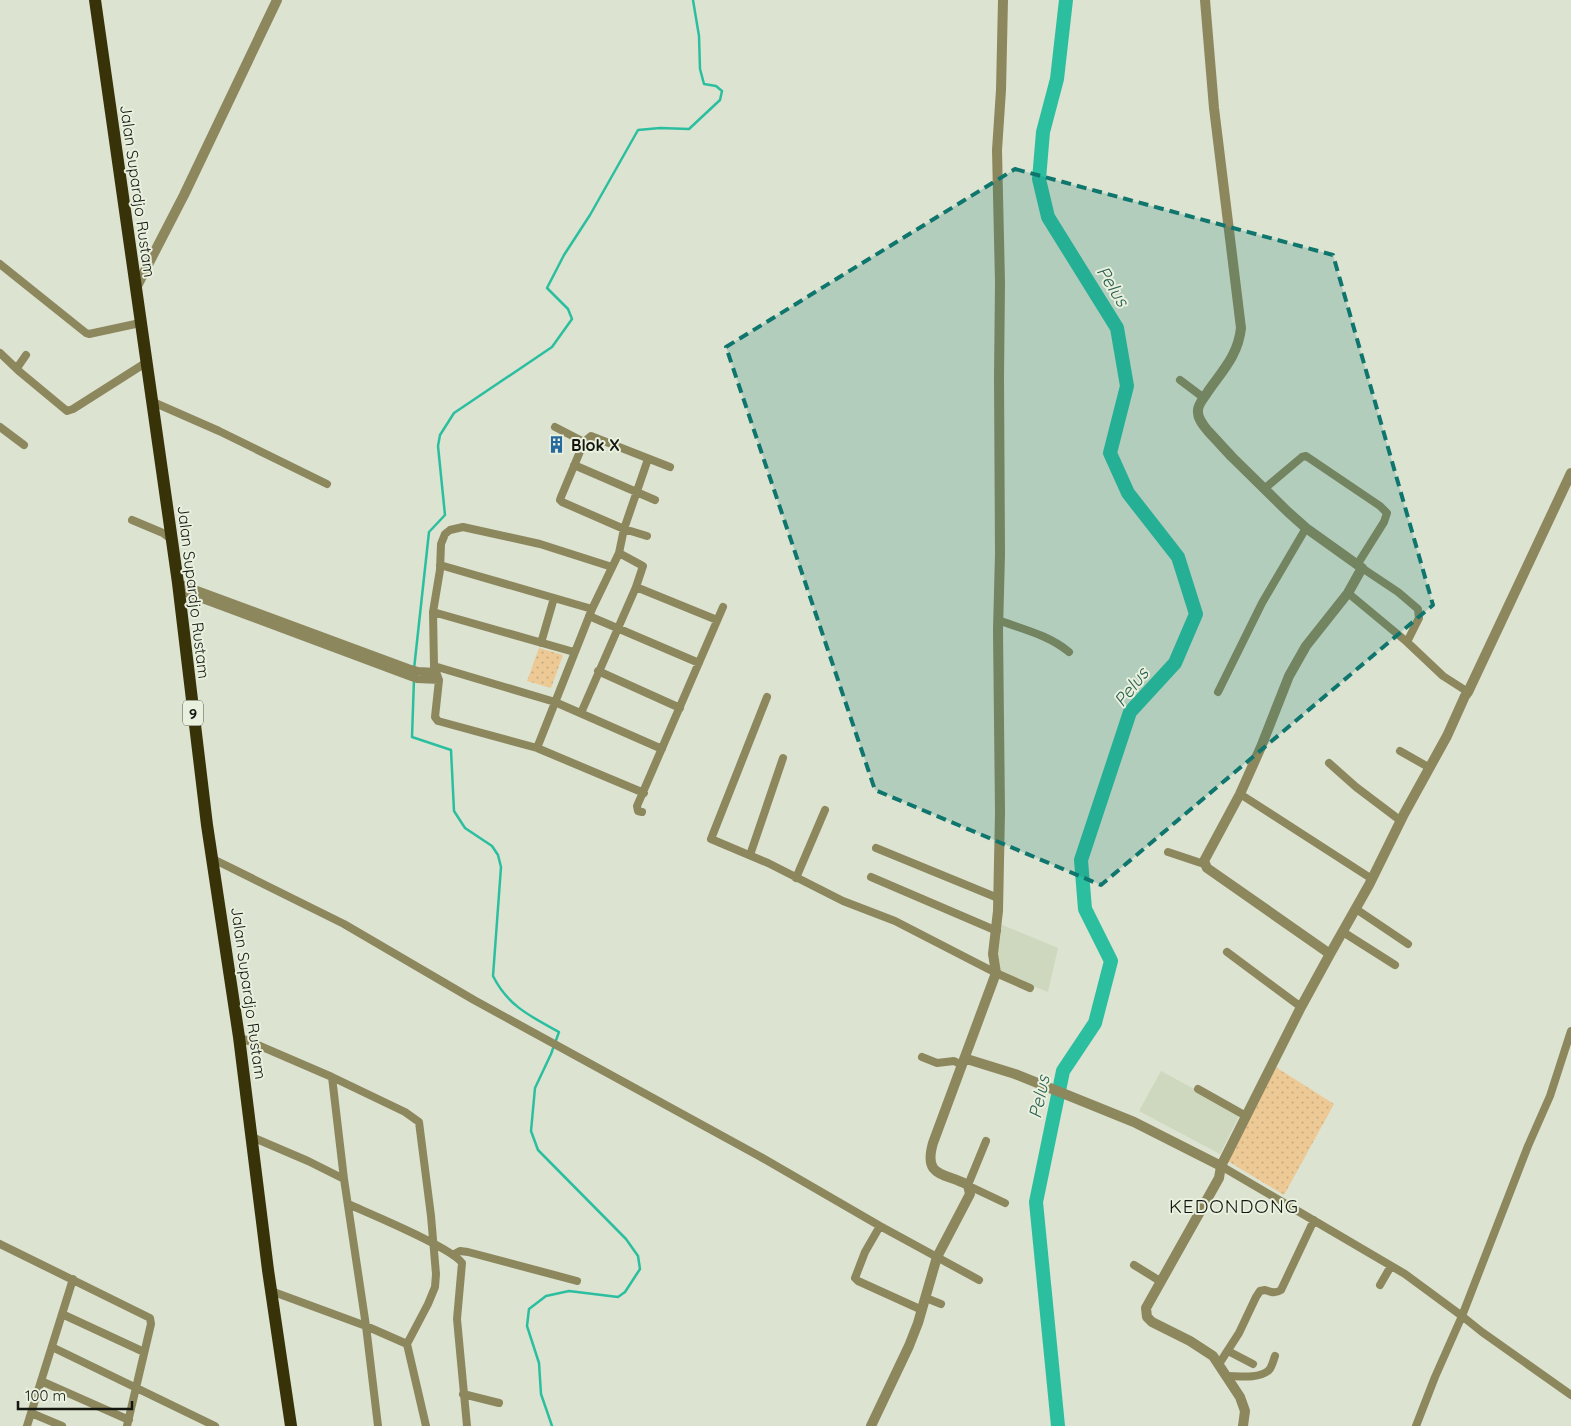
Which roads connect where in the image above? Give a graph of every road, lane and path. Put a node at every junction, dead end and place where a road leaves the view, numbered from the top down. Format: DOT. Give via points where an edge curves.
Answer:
graph roads {
  1 [pos="95,0"];
  2 [pos="277,0"];
  3 [pos="1003,0"];
  4 [pos="1205,0"];
  5 [pos="0,264"];
  6 [pos="136,288"];
  7 [pos="140,323"];
  8 [pos="0,353"];
  9 [pos="26,356"];
  10 [pos="147,362"];
  11 [pos="17,368"];
  12 [pos="1180,380"];
  13 [pos="1204,398"];
  14 [pos="152,402"];
  15 [pos="0,427"];
  16 [pos="555,427"];
  17 [pos="584,442"];
  18 [pos="24,446"];
  19 [pos="648,460"];
  20 [pos="574,466"];
  21 [pos="670,468"];
  22 [pos="1571,473"];
  23 [pos="327,484"];
  24 [pos="1264,489"];
  25 [pos="636,492"];
  26 [pos="655,500"];
  27 [pos="132,520"];
  28 [pos="1306,528"];
  29 [pos="624,529"];
  30 [pos="647,536"];
  31 [pos="172,539"];
  32 [pos="619,553"];
  33 [pos="440,565"];
  34 [pos="1360,566"];
  35 [pos="612,567"];
  36 [pos="178,586"];
  37 [pos="636,587"];
  38 [pos="1348,593"];
  39 [pos="554,598"];
  40 [pos="723,607"];
  41 [pos="433,612"];
  42 [pos="590,613"];
  43 [pos="717,620"];
  44 [pos="998,620"];
  45 [pos="617,627"];
  46 [pos="1407,642"];
  47 [pos="541,643"];
  48 [pos="574,652"];
  49 [pos="1070,652"];
  50 [pos="699,663"];
  51 [pos="435,669"];
  52 [pos="598,671"];
  53 [pos="418,674"];
  54 [pos="439,680"];
  55 [pos="1218,692"];
  56 [pos="1468,692"];
  57 [pos="767,697"];
  58 [pos="555,702"];
  59 [pos="680,708"];
  60 [pos="581,713"];
  61 [pos="537,748"];
  62 [pos="662,749"];
  63 [pos="1400,751"];
  64 [pos="783,758"];
  65 [pos="1329,763"];
  66 [pos="1430,768"];
  67 [pos="644,793"];
  68 [pos="1240,794"];
  69 [pos="825,810"];
  70 [pos="642,812"];
  71 [pos="1401,821"];
  72 [pos="876,848"];
  73 [pos="1168,852"];
  74 [pos="750,855"];
  75 [pos="213,859"];
  76 [pos="1204,864"];
  77 [pos="871,877"];
  78 [pos="796,878"];
  79 [pos="1372,879"];
  80 [pos="998,898"];
  81 [pos="1356,909"];
  82 [pos="997,931"];
  83 [pos="1343,932"];
  84 [pos="1408,944"];
  85 [pos="1227,952"];
  86 [pos="1330,954"];
  87 [pos="1395,965"];
  88 [pos="996,973"];
  89 [pos="1030,988"];
  90 [pos="1301,1008"];
  91 [pos="1571,1031"];
  92 [pos="239,1037"];
  93 [pos="922,1057"];
  94 [pos="963,1062"];
  95 [pos="332,1077"];
  96 [pos="1198,1089"];
  97 [pos="1246,1116"];
  98 [pos="252,1137"];
  99 [pos="986,1141"];
  100 [pos="1221,1166"];
  101 [pos="344,1179"];
  102 [pos="969,1186"];
  103 [pos="1005,1203"];
  104 [pos="348,1204"];
  105 [pos="1314,1220"];
  106 [pos="880,1226"];
  107 [pos="0,1244"];
  108 [pos="434,1244"];
  109 [pos="453,1254"];
  110 [pos="937,1257"];
  111 [pos="1134,1265"];
  112 [pos="1391,1266"];
  113 [pos="73,1279"];
  114 [pos="979,1280"];
  115 [pos="577,1281"];
  116 [pos="1160,1281"];
  117 [pos="1380,1285"];
  118 [pos="271,1291"];
  119 [pos="926,1298"];
  120 [pos="941,1304"];
  121 [pos="922,1310"];
  122 [pos="62,1314"];
  123 [pos="1462,1316"];
  124 [pos="366,1326"];
  125 [pos="407,1344"];
  126 [pos="52,1347"];
  127 [pos="1228,1351"];
  128 [pos="144,1352"];
  129 [pos="1275,1356"];
  130 [pos="1219,1364"];
  131 [pos="1253,1364"];
  132 [pos="1227,1376"];
  133 [pos="41,1381"];
  134 [pos="137,1387"];
  135 [pos="463,1394"];
  136 [pos="1571,1395"];
  137 [pos="499,1403"];
  138 [pos="31,1413"];
  139 [pos="128,1423"];
  140 [pos="27,1426"];
  141 [pos="62,1426"];
  142 [pos="215,1426"];
  143 [pos="291,1426"];
  144 [pos="378,1426"];
  145 [pos="426,1426"];
  146 [pos="467,1426"];
  147 [pos="871,1426"];
  148 [pos="1243,1426"];
  149 [pos="1416,1426"];
  1 -- 6 [label="highway, Jalan Supardjo Rustam / 9"];
  2 -- 6 [label="street"];
  3 -- 44 [label="street" via="997,150 1000,283"];
  4 -- 13 [label="street" via="1214,108 1241,328 1240,342 1232,358"];
  5 -- 7 [label="street" via="86,333"];
  6 -- 7 [label="highway, Jalan Supardjo Rustam / 9"];
  7 -- 10 [label="highway, Jalan Supardjo Rustam / 9"];
  8 -- 11 [label="street"];
  9 -- 11 [label="street"];
  10 -- 11 [label="street" via="70,411 64,410"];
  10 -- 14 [label="highway, Jalan Supardjo Rustam / 9"];
  12 -- 13 [label="street"];
  13 -- 24 [label="street" via="1198,410 1202,423"];
  14 -- 23 [label="street"];
  14 -- 31 [label="highway, Jalan Supardjo Rustam / 9"];
  15 -- 18 [label="street"];
  16 -- 17 [label="street"];
  17 -- 19 [label="street" via="594,436"];
  17 -- 20 [label="street"];
  19 -- 21 [label="street"];
  19 -- 25 [label="street"];
  20 -- 25 [label="street"];
  20 -- 29 [label="street" via="560,500"];
  22 -- 56 [label="street"];
  24 -- 28 [label="street"];
  24 -- 34 [label="street" via="1306,456 1380,506 1387,513"];
  25 -- 26 [label="street"];
  25 -- 29 [label="street"];
  27 -- 31 [label="street"];
  28 -- 34 [label="street"];
  28 -- 55 [label="street" via="1262,603"];
  29 -- 30 [label="street"];
  29 -- 32 [label="street"];
  31 -- 36 [label="highway, Jalan Supardjo Rustam / 9"];
  32 -- 35 [label="street"];
  32 -- 37 [label="street" via="643,566"];
  33 -- 35 [label="street" via="445,534 463,527 540,544"];
  33 -- 39 [label="street"];
  33 -- 41 [label="street"];
  34 -- 38 [label="street"];
  34 -- 46 [label="street" via="1418,609 1419,618"];
  35 -- 42 [label="street"];
  36 -- 53 [label="street"];
  36 -- 75 [label="highway, Jalan Supardjo Rustam / 9"];
  37 -- 43 [label="street"];
  37 -- 45 [label="street"];
  38 -- 46 [label="street"];
  38 -- 68 [label="street" via="1306,646 1289,676"];
  39 -- 42 [label="street"];
  39 -- 47 [label="street"];
  40 -- 43 [label="street"];
  41 -- 47 [label="street"];
  41 -- 51 [label="street"];
  42 -- 45 [label="street"];
  42 -- 48 [label="street"];
  43 -- 50 [label="street"];
  44 -- 49 [label="street" via="1042,636"];
  44 -- 80 [label="street"];
  45 -- 50 [label="street"];
  45 -- 52 [label="street"];
  46 -- 56 [label="street" via="1442,676"];
  47 -- 48 [label="street"];
  48 -- 58 [label="street"];
  50 -- 59 [label="street"];
  51 -- 53 [label="street"];
  51 -- 54 [label="street"];
  51 -- 58 [label="street"];
  52 -- 59 [label="street"];
  52 -- 60 [label="street"];
  53 -- 54 [label="street"];
  54 -- 61 [label="street" via="436,720"];
  56 -- 66 [label="street"];
  57 -- 74 [label="street" via="711,839"];
  58 -- 60 [label="street"];
  58 -- 61 [label="street"];
  59 -- 62 [label="street"];
  60 -- 62 [label="street"];
  61 -- 67 [label="street"];
  62 -- 67 [label="street"];
  63 -- 66 [label="street"];
  64 -- 74 [label="street"];
  65 -- 71 [label="street"];
  66 -- 71 [label="street"];
  67 -- 70 [label="street" via="637,806"];
  68 -- 76 [label="street"];
  68 -- 79 [label="street"];
  69 -- 78 [label="street"];
  71 -- 79 [label="street"];
  72 -- 80 [label="street"];
  73 -- 76 [label="street"];
  74 -- 78 [label="street"];
  75 -- 92 [label="highway, Jalan Supardjo Rustam / 9"];
  75 -- 106 [label="street" via="344,924"];
  76 -- 86 [label="street"];
  77 -- 82 [label="street"];
  78 -- 88 [label="street" via="895,922"];
  79 -- 81 [label="street"];
  80 -- 82 [label="street"];
  81 -- 83 [label="street"];
  81 -- 84 [label="street"];
  82 -- 88 [label="street" via="993,954"];
  83 -- 86 [label="street"];
  83 -- 87 [label="street"];
  85 -- 90 [label="street"];
  86 -- 90 [label="street"];
  88 -- 89 [label="street"];
  88 -- 94 [label="street"];
  90 -- 97 [label="street"];
  91 -- 123 [label="street" via="1550,1096"];
  92 -- 95 [label="street"];
  92 -- 98 [label="highway, Jalan Supardjo Rustam / 9"];
  93 -- 94 [label="street" via="937,1063"];
  94 -- 100 [label="street" via="970,1060 1016,1074 1134,1122"];
  94 -- 102 [label="street" via="929,1161 937,1171"];
  95 -- 101 [label="street"];
  95 -- 108 [label="street" via="419,1122"];
  96 -- 97 [label="street"];
  97 -- 100 [label="street"];
  98 -- 101 [label="street"];
  98 -- 118 [label="highway, Jalan Supardjo Rustam / 9"];
  99 -- 102 [label="street"];
  100 -- 105 [label="street"];
  100 -- 116 [label="street" via="1219,1178"];
  101 -- 104 [label="street"];
  102 -- 103 [label="street"];
  102 -- 110 [label="street" via="970,1194"];
  104 -- 108 [label="street"];
  104 -- 124 [label="street"];
  105 -- 112 [label="street"];
  105 -- 127 [label="street" via="1281,1290 1272,1293 1265,1290 1257,1294"];
  106 -- 110 [label="street"];
  106 -- 121 [label="street" via="855,1278"];
  107 -- 113 [label="street"];
  108 -- 109 [label="street"];
  108 -- 125 [label="street" via="435,1287"];
  109 -- 115 [label="street" via="468,1252"];
  109 -- 135 [label="street" via="462,1263 457,1319"];
  110 -- 114 [label="street"];
  110 -- 119 [label="street"];
  111 -- 116 [label="street"];
  112 -- 117 [label="street"];
  112 -- 123 [label="street"];
  113 -- 122 [label="street"];
  113 -- 128 [label="street" via="150,1318"];
  116 -- 130 [label="street" via="1146,1308 1147,1317 1206,1350"];
  118 -- 124 [label="street"];
  118 -- 143 [label="highway, Jalan Supardjo Rustam / 9"];
  119 -- 120 [label="street"];
  119 -- 121 [label="street"];
  121 -- 147 [label="street"];
  122 -- 126 [label="street"];
  122 -- 128 [label="street"];
  123 -- 136 [label="street"];
  123 -- 149 [label="street"];
  124 -- 125 [label="street"];
  124 -- 144 [label="street"];
  125 -- 145 [label="street"];
  126 -- 133 [label="street"];
  126 -- 134 [label="street"];
  127 -- 130 [label="street"];
  127 -- 131 [label="street"];
  128 -- 134 [label="street"];
  129 -- 132 [label="street" via="1266,1372 1252,1376"];
  130 -- 132 [label="street"];
  132 -- 148 [label="street" via="1245,1411"];
  133 -- 138 [label="street"];
  133 -- 139 [label="street"];
  134 -- 139 [label="street"];
  134 -- 142 [label="street"];
  135 -- 137 [label="street"];
  135 -- 146 [label="street"];
  138 -- 140 [label="street"];
  138 -- 141 [label="street"];
}
